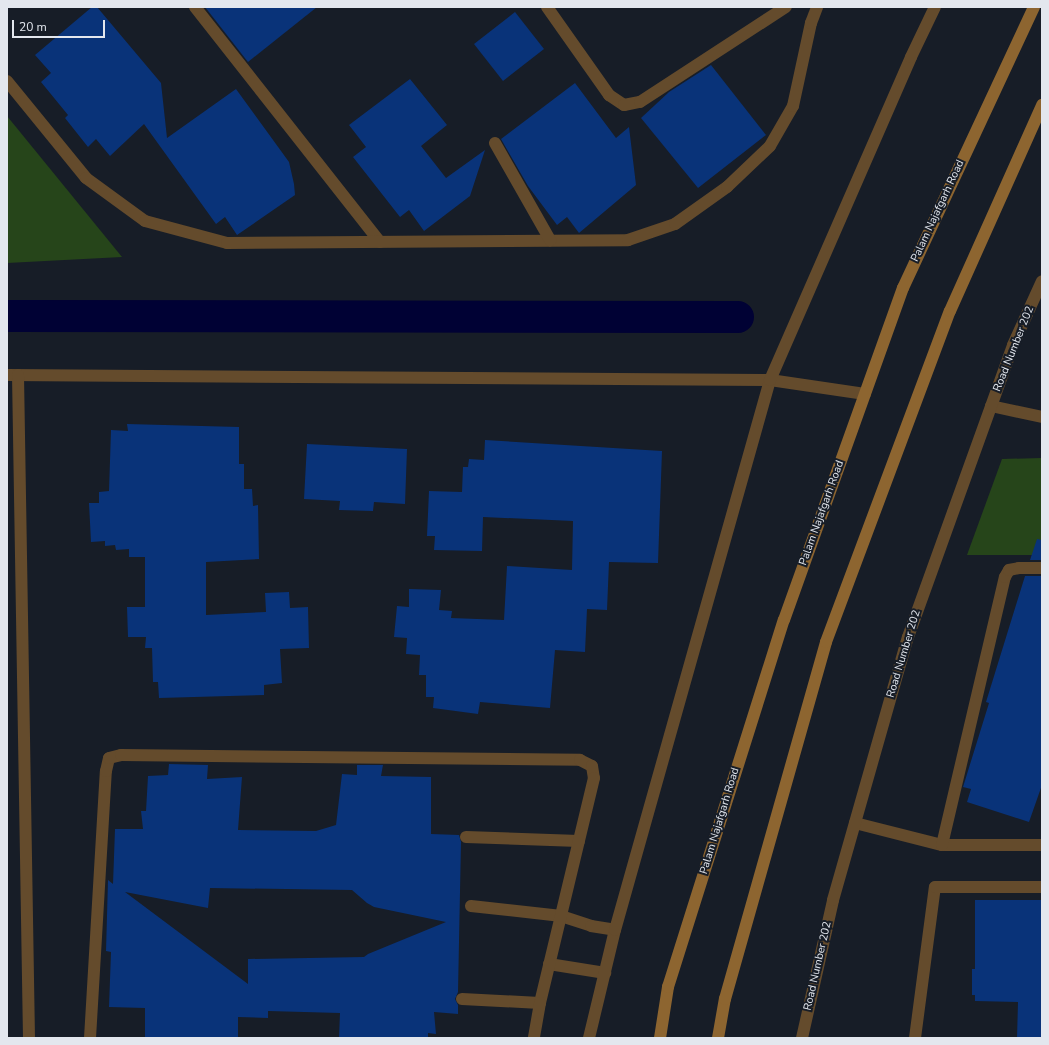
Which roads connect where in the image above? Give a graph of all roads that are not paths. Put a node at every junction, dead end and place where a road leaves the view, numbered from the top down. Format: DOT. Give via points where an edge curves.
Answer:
graph roads {
  1 [pos="195,7"];
  2 [pos="547,7"];
  3 [pos="786,7"];
  4 [pos="817,7"];
  5 [pos="935,7"];
  6 [pos="1034,7"];
  7 [pos="7,81"];
  8 [pos="1042,105"];
  9 [pos="495,143"];
  10 [pos="550,240"];
  11 [pos="380,242"];
  12 [pos="1042,280"];
  13 [pos="13,375"];
  14 [pos="770,380"];
  15 [pos="865,394"];
  16 [pos="991,406"];
  17 [pos="1042,417"];
  18 [pos="1042,568"];
  19 [pos="855,824"];
  20 [pos="466,838"];
  21 [pos="579,841"];
  22 [pos="942,845"];
  23 [pos="1042,845"];
  24 [pos="1042,888"];
  25 [pos="471,906"];
  26 [pos="561,916"];
  27 [pos="615,930"];
  28 [pos="549,964"];
  29 [pos="605,973"];
  30 [pos="462,999"];
  31 [pos="540,1003"];
  32 [pos="29,1038"];
  33 [pos="90,1038"];
  34 [pos="534,1038"];
  35 [pos="589,1038"];
  36 [pos="660,1038"];
  37 [pos="718,1038"];
  38 [pos="802,1038"];
  39 [pos="915,1038"];
  1 -- 11 [label="street"];
  2 -- 3 [label="street" via="609,95 624,105 640,102"];
  4 -- 10 [label="street" via="811,23 793,106 770,146 727,187 675,224 628,240"];
  5 -- 14 [label="street"];
  6 -- 15 [label="main road, Palam Najafgarh Road" via="903,288"];
  7 -- 11 [label="street" via="86,178 145,221 227,243"];
  8 -- 37 [label="main road" via="950,311 826,642 725,999"];
  9 -- 10 [label="street"];
  10 -- 11 [label="street"];
  12 -- 16 [label="street, Road Number 202" via="1013,345"];
  13 -- 14 [label="street"];
  13 -- 32 [label="street"];
  14 -- 15 [label="street"];
  14 -- 27 [label="street"];
  15 -- 36 [label="main road, Palam Najafgarh Road" via="781,628 668,987"];
  16 -- 17 [label="street"];
  16 -- 19 [label="street, Road Number 202" via="908,637"];
  18 -- 22 [label="street" via="1008,570 1005,577"];
  19 -- 22 [label="street"];
  19 -- 38 [label="street, Road Number 202" via="833,900"];
  20 -- 21 [label="street"];
  21 -- 26 [label="street"];
  21 -- 33 [label="street" via="594,778 592,766 580,760 121,755 109,758 106,771"];
  22 -- 23 [label="street"];
  24 -- 39 [label="street" via="935,887"];
  25 -- 26 [label="street"];
  26 -- 27 [label="street" via="591,926"];
  26 -- 28 [label="street"];
  27 -- 29 [label="street"];
  28 -- 29 [label="street"];
  28 -- 31 [label="street"];
  29 -- 35 [label="street"];
  30 -- 31 [label="street"];
  31 -- 34 [label="street"];
}
